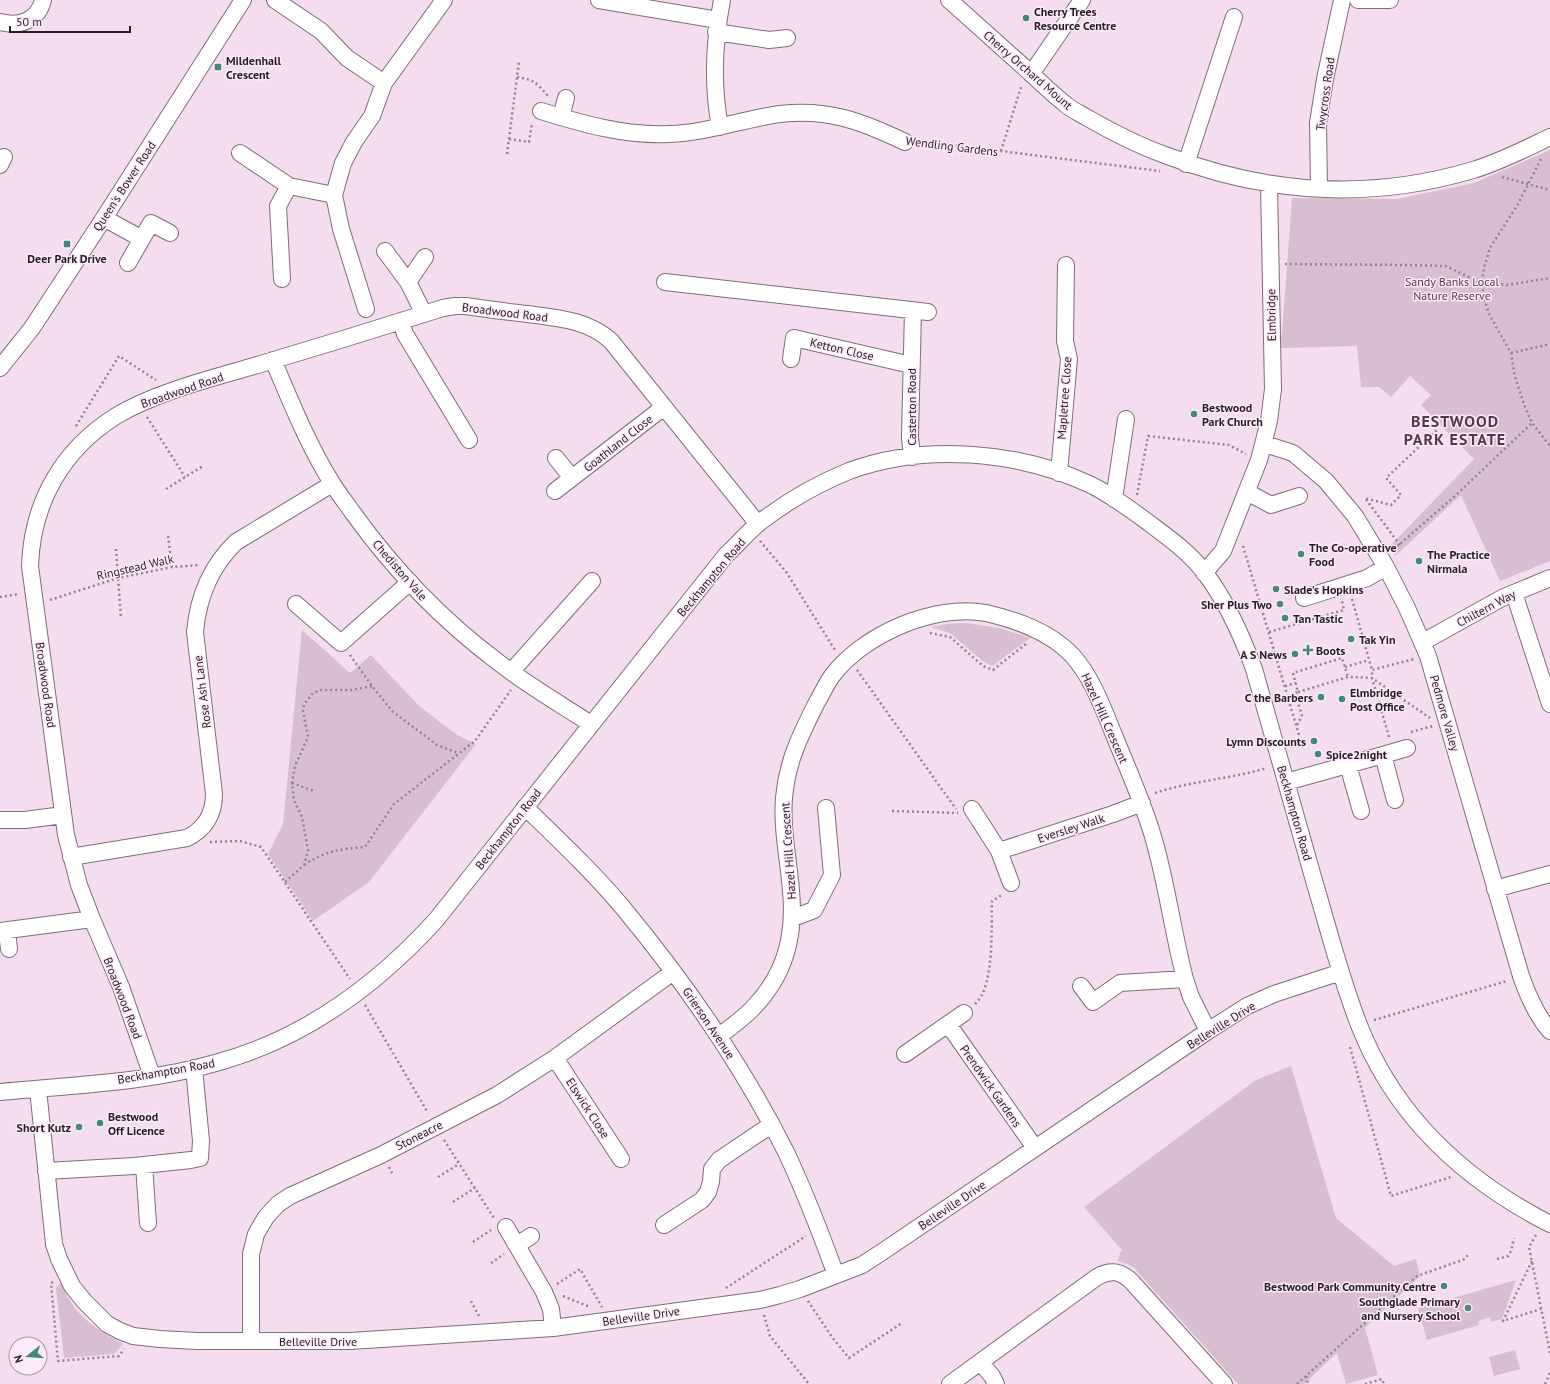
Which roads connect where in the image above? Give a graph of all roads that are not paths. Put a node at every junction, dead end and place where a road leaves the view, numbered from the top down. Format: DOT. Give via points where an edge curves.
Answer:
graph roads {
  1 [pos="43,0"];
  2 [pos="243,0"];
  3 [pos="274,0"];
  4 [pos="444,0"];
  5 [pos="599,0"];
  6 [pos="722,0"];
  7 [pos="949,0"];
  8 [pos="1082,0"];
  9 [pos="1342,0"];
  10 [pos="1358,0"];
  11 [pos="1390,0"];
  12 [pos="1234,16"];
  13 [pos="0,22"];
  14 [pos="717,26"];
  15 [pos="787,38"];
  16 [pos="1031,74"];
  17 [pos="384,83"];
  18 [pos="566,98"];
  19 [pos="540,111"];
  20 [pos="561,118"];
  21 [pos="720,126"];
  22 [pos="1550,137"];
  23 [pos="905,142"];
  24 [pos="240,153"];
  25 [pos="1186,164"];
  26 [pos="1269,185"];
  27 [pos="289,186"];
  28 [pos="1319,189"];
  29 [pos="334,195"];
  30 [pos="104,218"];
  31 [pos="170,233"];
  32 [pos="142,239"];
  33 [pos="385,251"];
  34 [pos="425,257"];
  35 [pos="128,263"];
  36 [pos="1066,265"];
  37 [pos="282,279"];
  38 [pos="408,282"];
  39 [pos="665,282"];
  40 [pos="366,309"];
  41 [pos="424,314"];
  42 [pos="402,321"];
  43 [pos="791,359"];
  44 [pos="273,360"];
  45 [pos="911,361"];
  46 [pos="0,368"];
  47 [pos="664,407"];
  48 [pos="1126,418"];
  49 [pos="469,440"];
  50 [pos="1265,444"];
  51 [pos="912,457"];
  52 [pos="556,458"];
  53 [pos="1059,473"];
  54 [pos="572,478"];
  55 [pos="332,484"];
  56 [pos="555,491"];
  57 [pos="1247,492"];
  58 [pos="1299,496"];
  59 [pos="1114,499"];
  60 [pos="754,528"];
  61 [pos="1386,567"];
  62 [pos="1204,573"];
  63 [pos="1550,578"];
  64 [pos="592,581"];
  65 [pos="410,582"];
  66 [pos="1514,593"];
  67 [pos="1304,598"];
  68 [pos="296,604"];
  69 [pos="1426,649"];
  70 [pos="515,675"];
  71 [pos="1550,704"];
  72 [pos="592,724"];
  73 [pos="1348,765"];
  74 [pos="1286,782"];
  75 [pos="1141,800"];
  76 [pos="1395,800"];
  77 [pos="526,807"];
  78 [pos="826,808"];
  79 [pos="972,809"];
  80 [pos="1361,811"];
  81 [pos="63,815"];
  82 [pos="0,820"];
  83 [pos="999,851"];
  84 [pos="71,856"];
  85 [pos="1550,874"];
  86 [pos="1011,882"];
  87 [pos="1495,889"];
  88 [pos="793,918"];
  89 [pos="92,919"];
  90 [pos="3,931"];
  91 [pos="10,950"];
  92 [pos="673,972"];
  93 [pos="1341,972"];
  94 [pos="1185,979"];
  95 [pos="1081,986"];
  96 [pos="964,1013"];
  97 [pos="948,1024"];
  98 [pos="1208,1031"];
  99 [pos="1550,1031"];
  100 [pos="719,1036"];
  101 [pos="905,1054"];
  102 [pos="556,1058"];
  103 [pos="194,1068"];
  104 [pos="152,1076"];
  105 [pos="38,1089"];
  106 [pos="0,1092"];
  107 [pos="771,1125"];
  108 [pos="1035,1148"];
  109 [pos="621,1159"];
  110 [pos="144,1165"];
  111 [pos="46,1170"];
  112 [pos="148,1223"];
  113 [pos="664,1225"];
  114 [pos="502,1226"];
  115 [pos="1544,1227"];
  116 [pos="531,1236"];
  117 [pos="517,1245"];
  118 [pos="836,1275"];
  119 [pos="553,1328"];
  120 [pos="251,1341"];
  121 [pos="980,1362"];
  122 [pos="950,1384"];
  123 [pos="996,1384"];
  124 [pos="1224,1384"];
  1 -- 13 [label="street" via="41,8 29,21 10,24"];
  2 -- 30 [label="street, Queen's Bower Road"];
  3 -- 17 [label="street" via="321,31 347,58"];
  4 -- 17 [label="street"];
  5 -- 14 [label="street"];
  6 -- 14 [label="street"];
  7 -- 16 [label="street, Cherry Orchard Mount"];
  8 -- 16 [label="street"];
  9 -- 28 [label="street, Twycross Road" via="1318,123"];
  10 -- 11 [label="street"];
  12 -- 25 [label="street"];
  14 -- 15 [label="street" via="769,40"];
  14 -- 21 [label="street" via="714,73"];
  16 -- 25 [label="street, Cherry Orchard Mount" via="1064,104 1108,130"];
  17 -- 29 [label="street" via="372,116 343,162"];
  18 -- 20 [label="street"];
  19 -- 20 [label="street, Wendling Gardens"];
  20 -- 21 [label="street, Wendling Gardens" via="610,130 647,134 696,132"];
  21 -- 23 [label="street, Wendling Gardens" via="780,114 816,113 841,116"];
  22 -- 28 [label="street, Cherry Orchard Mount" via="1475,170 1444,178 1352,191"];
  24 -- 27 [label="street"];
  25 -- 26 [label="street, Cherry Orchard Mount"];
  26 -- 28 [label="street, Cherry Orchard Mount"];
  26 -- 50 [label="street, Elmbridge" via="1272,389"];
  27 -- 29 [label="street"];
  27 -- 37 [label="street" via="278,206"];
  29 -- 40 [label="street" via="341,229"];
  30 -- 32 [label="street"];
  30 -- 46 [label="street, Queen's Bower Road" via="32,328"];
  31 -- 32 [label="street" via="151,224"];
  32 -- 35 [label="street"];
  33 -- 38 [label="street"];
  34 -- 38 [label="street"];
  36 -- 53 [label="street, Mapletree Close" via="1065,341 1069,358"];
  38 -- 41 [label="street"];
  39 -- 45 [label="street, Casterton Road" via="920,311"];
  41 -- 42 [label="street, Broadwood Road"];
  41 -- 47 [label="street, Broadwood Road" via="449,307 466,306 566,319 591,327 611,341"];
  42 -- 44 [label="street, Broadwood Road"];
  42 -- 49 [label="street" via="405,334"];
  43 -- 45 [label="street, Ketton Close" via="794,338"];
  44 -- 55 [label="street, Chediston Vale" via="298,418"];
  44 -- 81 [label="street, Broadwood Road" via="166,393 117,416 82,442 55,477 34,527 30,566"];
  45 -- 51 [label="street, Casterton Road"];
  47 -- 54 [label="street, Goathland Close"];
  47 -- 60 [label="street, Broadwood Road"];
  48 -- 59 [label="street"];
  50 -- 57 [label="street, Elmbridge"];
  50 -- 61 [label="street, Pedmore Valley" via="1293,453 1326,481 1355,516"];
  51 -- 53 [label="street, Beckhampton Road" via="964,453 994,456"];
  51 -- 60 [label="street, Beckhampton Road" via="868,466 835,477 788,502"];
  52 -- 54 [label="street, Goathland Close"];
  53 -- 59 [label="street, Beckhampton Road" via="1089,484"];
  54 -- 56 [label="street, Goathland Close"];
  55 -- 65 [label="street, Chediston Vale" via="363,527"];
  55 -- 84 [label="street, Rose Ash Lane" via="236,542 218,563 202,594 195,632 214,794 212,813 207,821 196,834 176,840"];
  57 -- 58 [label="street" via="1271,505"];
  57 -- 62 [label="street, Elmbridge" via="1223,551"];
  59 -- 62 [label="street, Beckhampton Road" via="1174,542"];
  60 -- 72 [label="street, Beckhampton Road" via="726,555"];
  61 -- 67 [label="street" via="1367,578"];
  61 -- 69 [label="street, Pedmore Valley"];
  62 -- 74 [label="street, Beckhampton Road" via="1230,615 1248,654"];
  63 -- 66 [label="street, Chiltern Way"];
  64 -- 70 [label="street"];
  65 -- 68 [label="street" via="341,643"];
  65 -- 70 [label="street, Chediston Vale" via="425,600 453,625"];
  66 -- 69 [label="street, Chiltern Way"];
  66 -- 71 [label="street"];
  69 -- 87 [label="street, Pedmore Valley" via="1443,723"];
  70 -- 72 [label="street, Chediston Vale"];
  72 -- 77 [label="street, Beckhampton Road"];
  73 -- 74 [label="street"];
  73 -- 76 [label="street" via="1394,752"];
  73 -- 80 [label="street"];
  74 -- 93 [label="street, Beckhampton Road"];
  75 -- 83 [label="street, Eversley Walk" via="1113,814"];
  75 -- 88 [label="street, Hazel Hill Crescent" via="1106,714 1085,672 1071,654 1041,632 1022,623 981,612 944,613 916,619 878,637 846,660 831,677 795,747 789,765 784,801"];
  75 -- 94 [label="street, Hazel Hill Crescent" via="1154,840"];
  77 -- 92 [label="street, Grierson Avenue" via="623,908"];
  77 -- 103 [label="street, Beckhampton Road" via="422,935 388,968 358,992 334,1009 278,1040 245,1054"];
  78 -- 88 [label="street" via="832,875 814,910"];
  79 -- 83 [label="street"];
  81 -- 82 [label="street"];
  81 -- 84 [label="street, Broadwood Road"];
  83 -- 86 [label="street"];
  84 -- 89 [label="street, Broadwood Road"];
  85 -- 87 [label="street"];
  87 -- 99 [label="street, Pedmore Valley" via="1529,999"];
  88 -- 100 [label="street, Hazel Hill Crescent" via="786,953 772,983 751,1010"];
  89 -- 90 [label="street"];
  89 -- 104 [label="street, Broadwood Road" via="121,987"];
  90 -- 91 [label="street"];
  92 -- 100 [label="street, Grierson Avenue"];
  92 -- 102 [label="street, Stoneacre"];
  93 -- 98 [label="street, Belleville Drive" via="1274,994"];
  93 -- 115 [label="street, Beckhampton Road" via="1359,1025 1380,1070 1426,1133 1461,1167"];
  94 -- 95 [label="street" via="1120,983 1093,1002"];
  94 -- 98 [label="street, Hazel Hill Crescent"];
  96 -- 97 [label="street"];
  97 -- 101 [label="street"];
  97 -- 108 [label="street, Prendwick Gardens"];
  98 -- 108 [label="street, Belleville Drive"];
  100 -- 107 [label="street, Grierson Avenue"];
  102 -- 109 [label="street, Elswick Close"];
  102 -- 120 [label="street, Stoneacre" via="497,1095 381,1155 290,1196 278,1204 256,1234 251,1254"];
  103 -- 104 [label="street, Beckhampton Road"];
  103 -- 110 [label="street" via="201,1141 200,1158"];
  104 -- 105 [label="street, Beckhampton Road"];
  105 -- 106 [label="street, Beckhampton Road"];
  105 -- 111 [label="street, Belleville Drive"];
  107 -- 113 [label="street" via="719,1160 712,1169 708,1192 702,1200"];
  107 -- 118 [label="street, Grierson Avenue" via="819,1228"];
  108 -- 118 [label="street, Belleville Drive" via="862,1265"];
  110 -- 111 [label="street"];
  110 -- 112 [label="street"];
  111 -- 120 [label="street, Belleville Drive" via="54,1244 65,1273 72,1286 107,1324 133,1336 160,1340"];
  114 -- 117 [label="street"];
  116 -- 117 [label="street"];
  117 -- 119 [label="street" via="546,1291"];
  118 -- 119 [label="street, Belleville Drive" via="800,1289 760,1300"];
  119 -- 120 [label="street, Belleville Drive" via="350,1341"];
  121 -- 122 [label="street"];
  121 -- 123 [label="street"];
  121 -- 124 [label="street" via="1097,1277 1107,1272 1116,1272 1132,1282"];
}
